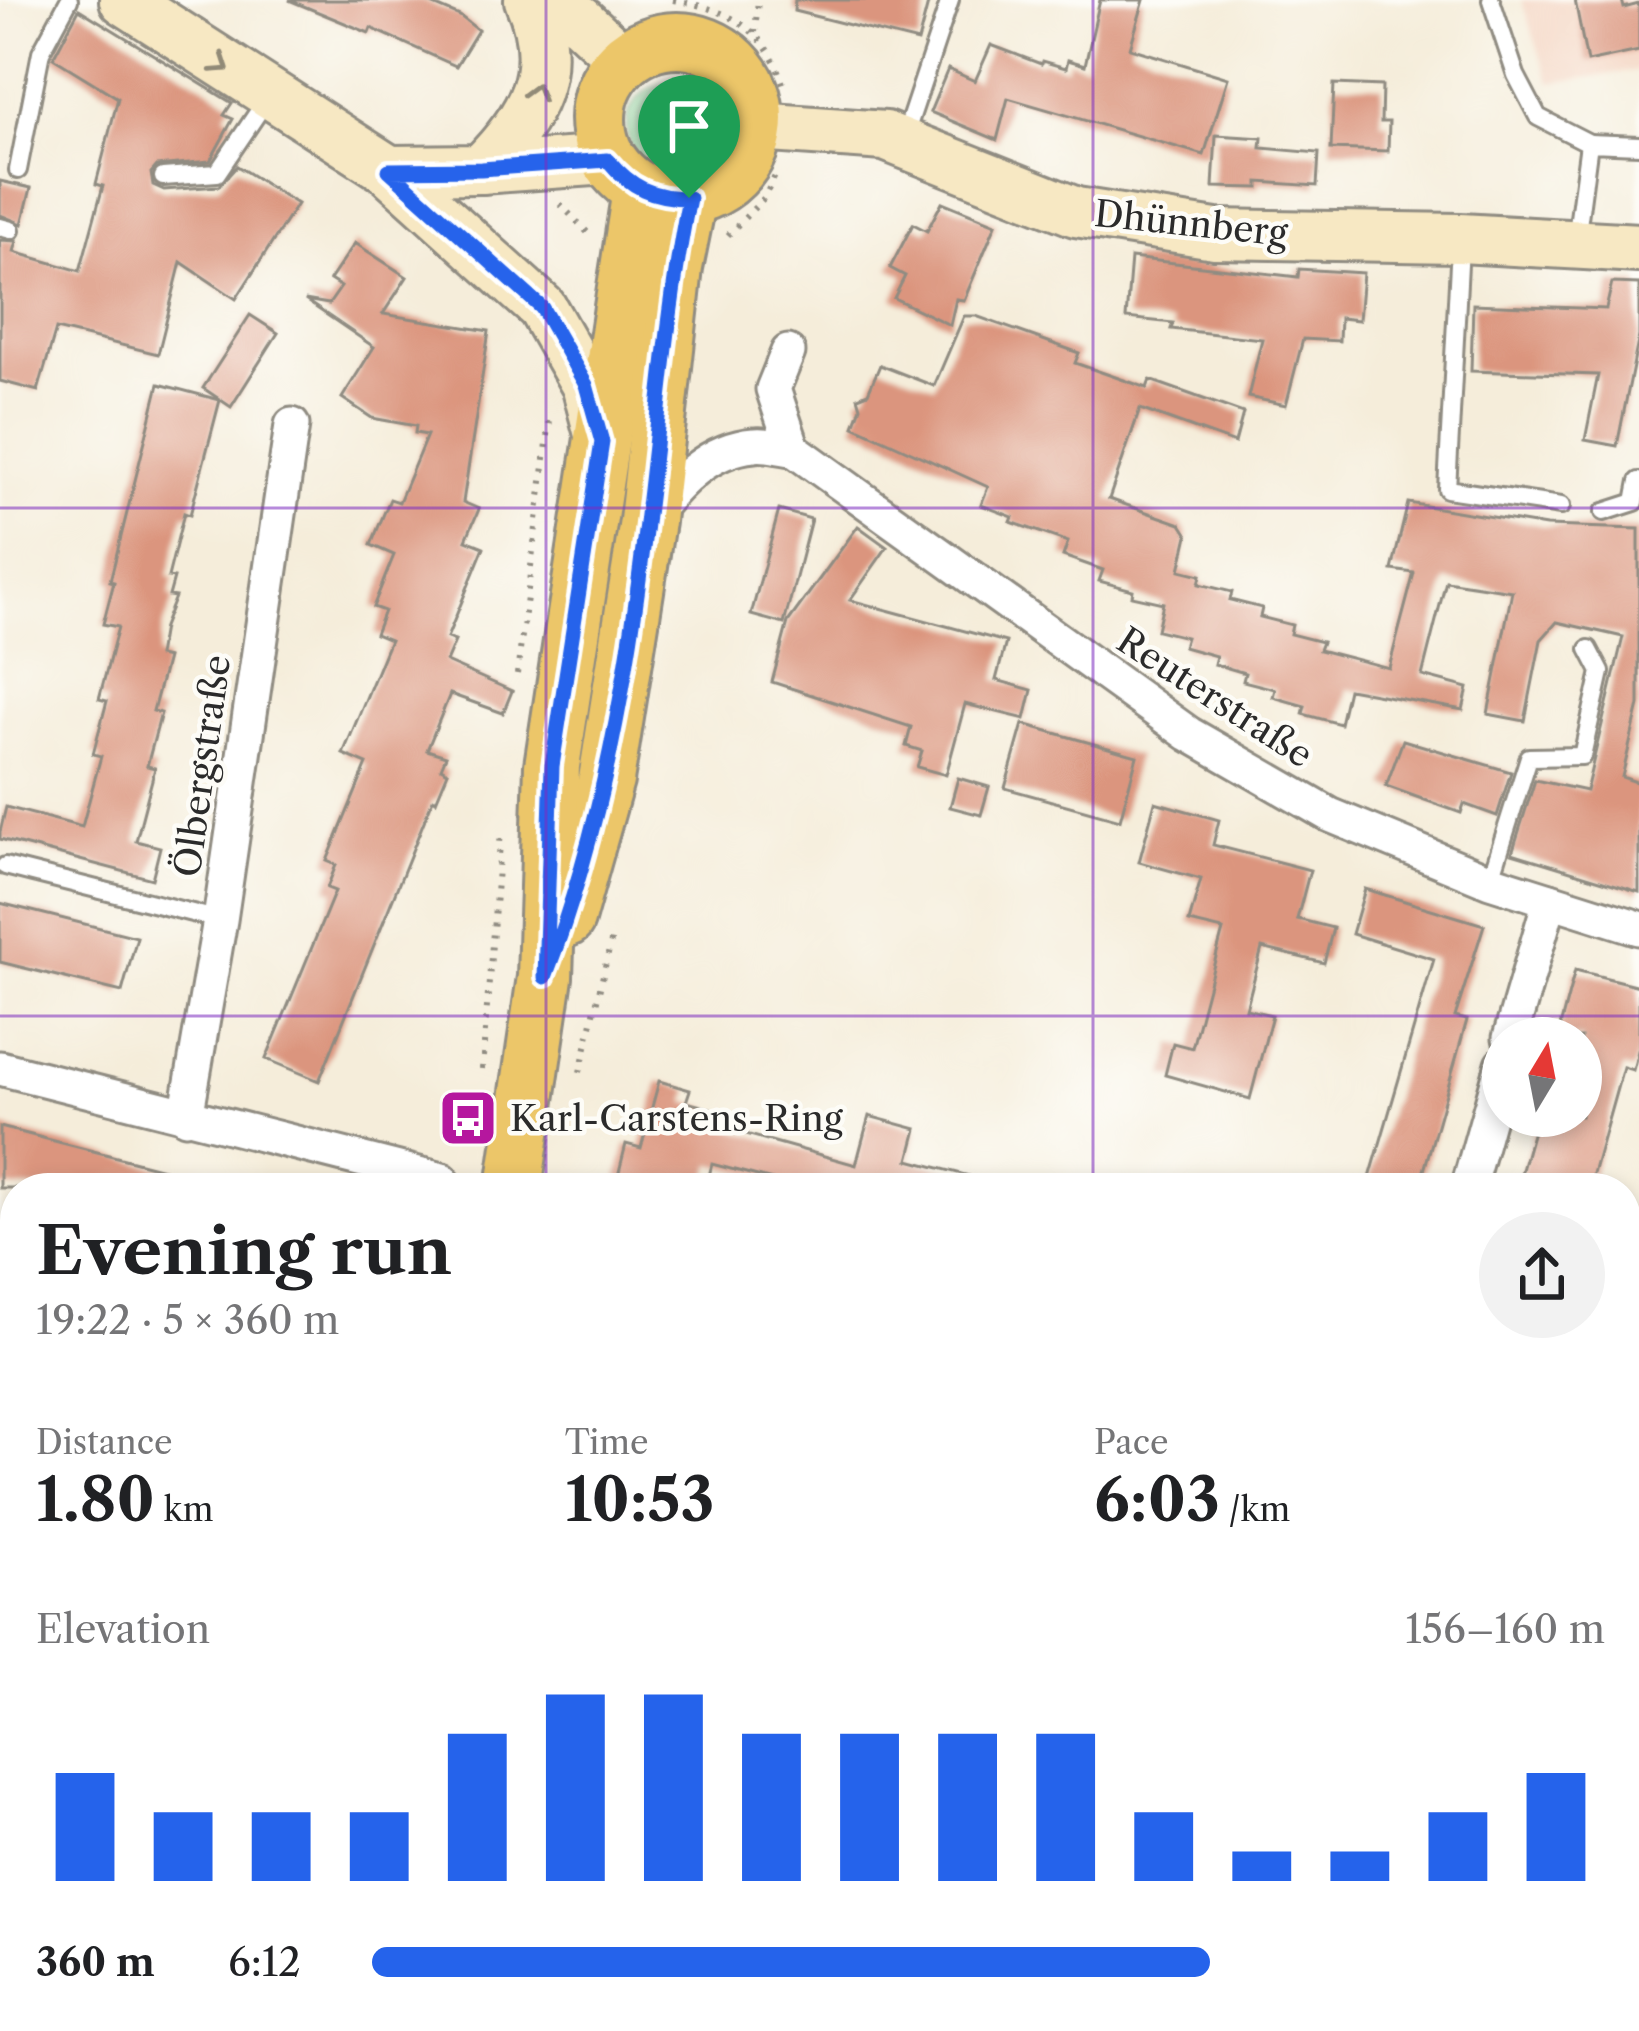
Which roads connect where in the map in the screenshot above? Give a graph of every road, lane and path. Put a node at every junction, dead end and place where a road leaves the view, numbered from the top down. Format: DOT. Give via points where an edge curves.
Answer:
graph roads {
  1 [pos="69,0"];
  2 [pos="124,0"];
  3 [pos="529,0"];
  4 [pos="548,0"];
  5 [pos="758,0"];
  6 [pos="950,0"];
  7 [pos="1491,0"];
  8 [pos="730,27"];
  9 [pos="647,34"];
  10 [pos="269,96"];
  11 [pos="757,127"];
  12 [pos="903,141"];
  13 [pos="1589,143"];
  14 [pos="1639,145"];
  15 [pos="481,169"];
  16 [pos="18,170"];
  17 [pos="389,170"];
  18 [pos="163,177"];
  19 [pos="646,183"];
  20 [pos="1460,238"];
  21 [pos="1575,244"];
  22 [pos="1639,248"];
  23 [pos="788,352"];
  24 [pos="292,425"];
  25 [pos="602,442"];
  26 [pos="793,449"];
  27 [pos="1639,481"];
  28 [pos="1561,506"];
  29 [pos="1604,512"];
  30 [pos="647,521"];
  31 [pos="1589,649"];
  32 [pos="5,866"];
  33 [pos="1490,881"];
  34 [pos="1550,900"];
  35 [pos="220,920"];
  36 [pos="1639,928"];
  37 [pos="545,977"];
  38 [pos="1516,1017"];
  39 [pos="0,1068"];
  40 [pos="186,1117"];
  41 [pos="1482,1137"];
  42 [pos="414,1173"];
  43 [pos="516,1173"];
  44 [pos="1472,1173"];
  1 -- 16 [label="lane" via="41,52"];
  2 -- 10 [label="street, one-way"];
  15 -- 3 [label="street, one-way" via="530,111 540,79 542,48"];
  4 -- 9 [label="street" via="581,21"];
  5 -- 8 [label="path"];
  6 -- 12 [label="lane"];
  7 -- 13 [label="lane" via="1538,117"];
  8 -- 9 [label="main road" via="684,40"];
  8 -- 11 [label="main road"];
  9 -- 19 [label="main road" via="602,90 597,125"];
  10 -- 17 [label="street"];
  10 -- 18 [label="lane" via="217,173"];
  11 -- 12 [label="street, Dhünnberg"];
  11 -- 19 [label="main road" via="746,160 722,186"];
  12 -- 20 [label="street, Dhünnberg" via="1076,212 1215,233"];
  13 -- 14 [label="lane"];
  13 -- 21 [label="lane"];
  15 -- 17 [label="street"];
  15 -- 19 [label="street"];
  17 -- 25 [label="street" via="542,308 586,385"];
  19 -- 25 [label="main road"];
  19 -- 30 [label="main road" via="675,267"];
  20 -- 21 [label="street, Dhünnberg"];
  20 -- 28 [label="lane" via="1447,489"];
  21 -- 22 [label="street, Dhünnberg"];
  23 -- 26 [label="street" via="773,389"];
  24 -- 35 [label="street, Ölbergstraße"];
  25 -- 37 [label="main road" via="552,766"];
  26 -- 30 [label="street" via="753,445 704,463"];
  26 -- 33 [label="street, Reuterstraße" via="1189,734 1330,815"];
  27 -- 29 [label="lane" via="1635,502"];
  30 -- 37 [label="main road" via="606,779"];
  31 -- 33 [label="lane" via="1600,672 1582,756 1529,757"];
  32 -- 35 [label="lane"];
  33 -- 34 [label="street, Reuterstraße"];
  34 -- 36 [label="street, Reuterstraße"];
  34 -- 38 [label="street"];
  35 -- 40 [label="street, Ölbergstraße"];
  37 -- 43 [label="main road"];
  39 -- 40 [label="street"];
  40 -- 42 [label="street"];
  41 -- 44 [label="street"];
}
